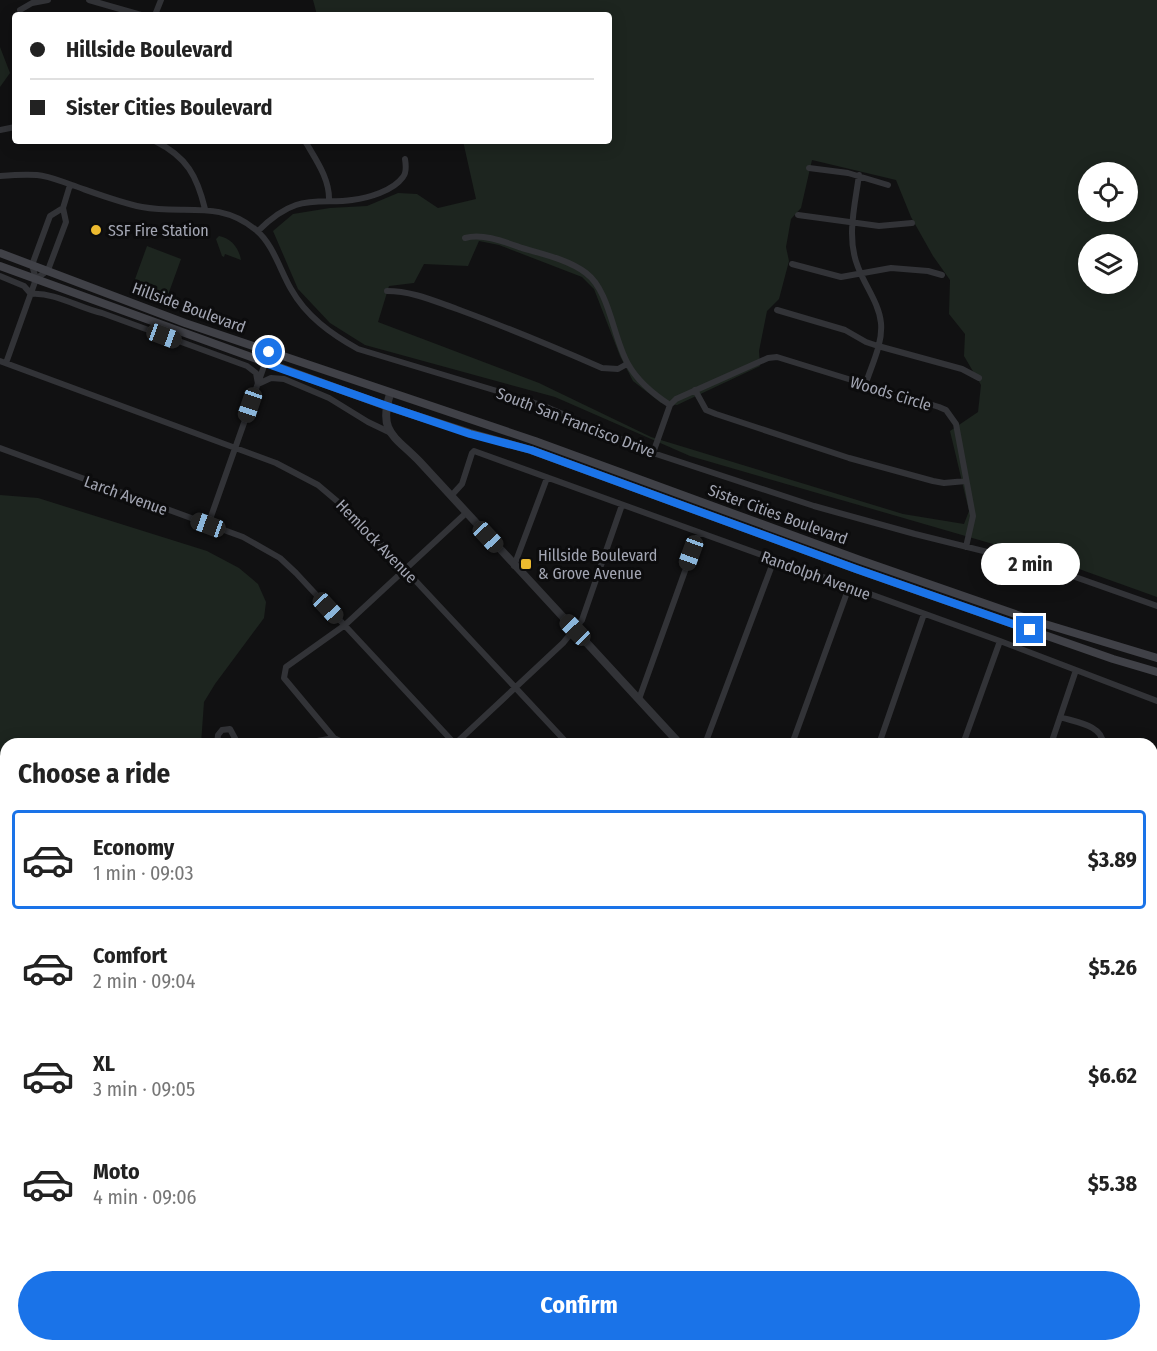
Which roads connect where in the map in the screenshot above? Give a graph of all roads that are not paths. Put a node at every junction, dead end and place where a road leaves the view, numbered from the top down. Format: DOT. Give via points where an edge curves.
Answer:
graph roads {
  1 [pos="48,0"];
  2 [pos="89,0"];
  3 [pos="20,10"];
  4 [pos="131,12"];
  5 [pos="160,144"];
  6 [pos="307,144"];
  7 [pos="405,159"];
  8 [pos="809,168"];
  9 [pos="0,176"];
  10 [pos="860,176"];
  11 [pos="70,185"];
  12 [pos="888,185"];
  13 [pos="329,201"];
  14 [pos="63,208"];
  15 [pos="205,209"];
  16 [pos="798,215"];
  17 [pos="852,222"];
  18 [pos="912,223"];
  19 [pos="258,231"];
  20 [pos="465,238"];
  21 [pos="0,253"];
  22 [pos="792,264"];
  23 [pos="33,265"];
  24 [pos="0,266"];
  25 [pos="48,270"];
  26 [pos="861,275"];
  27 [pos="942,275"];
  28 [pos="0,276"];
  29 [pos="36,279"];
  30 [pos="387,291"];
  31 [pos="31,294"];
  32 [pos="777,310"];
  33 [pos="878,346"];
  34 [pos="269,352"];
  35 [pos="3,362"];
  36 [pos="265,363"];
  37 [pos="627,364"];
  38 [pos="979,378"];
  39 [pos="258,384"];
  40 [pos="865,386"];
  41 [pos="695,390"];
  42 [pos="390,393"];
  43 [pos="670,405"];
  44 [pos="387,406"];
  45 [pos="391,434"];
  46 [pos="236,447"];
  47 [pos="0,448"];
  48 [pos="653,453"];
  49 [pos="547,478"];
  50 [pos="966,481"];
  51 [pos="451,496"];
  52 [pos="622,505"];
  53 [pos="466,513"];
  54 [pos="208,525"];
  55 [pos="699,532"];
  56 [pos="966,547"];
  57 [pos="774,560"];
  58 [pos="514,566"];
  59 [pos="405,569"];
  60 [pos="849,587"];
  61 [pos="1157,606"];
  62 [pos="924,614"];
  63 [pos="345,625"];
  64 [pos="575,630"];
  65 [pos="1000,641"];
  66 [pos="1157,658"];
  67 [pos="1076,670"];
  68 [pos="1157,672"];
  69 [pos="515,687"];
  70 [pos="639,699"];
  71 [pos="1157,701"];
  72 [pos="1060,717"];
  73 [pos="218,738"];
  74 [pos="236,738"];
  75 [pos="334,738"];
  76 [pos="449,738"];
  77 [pos="461,738"];
  78 [pos="562,738"];
  79 [pos="675,738"];
  80 [pos="707,738"];
  81 [pos="794,738"];
  82 [pos="881,738"];
  83 [pos="965,738"];
  84 [pos="1053,738"];
  85 [pos="1103,738"];
  1 -- 3 [label="street"];
  2 -- 4 [label="street"];
  5 -- 15 [label="street" via="175,152 191,170 200,186"];
  6 -- 13 [label="street" via="327,181"];
  7 -- 13 [label="street" via="404,177 393,186 351,201"];
  8 -- 10 [label="street"];
  9 -- 11 [label="street, South San Francisco Drive" via="38,175"];
  10 -- 12 [label="street"];
  10 -- 17 [label="street"];
  11 -- 14 [label="street"];
  11 -- 15 [label="street, South San Francisco Drive" via="145,208"];
  13 -- 19 [label="street" via="296,205"];
  14 -- 23 [label="street" via="50,216"];
  14 -- 25 [label="street" via="66,222"];
  15 -- 19 [label="street, South San Francisco Drive" via="225,213"];
  16 -- 17 [label="street"];
  17 -- 18 [label="street" via="879,226"];
  17 -- 26 [label="street" via="854,253"];
  19 -- 48 [label="street, South San Francisco Drive" via="304,309 338,338 358,349 544,406"];
  20 -- 37 [label="street" via="479,236 510,244 585,272 601,293"];
  21 -- 23 [label="main road, Hillside Boulevard"];
  22 -- 26 [label="street" via="841,277"];
  23 -- 25 [label="main road, Hillside Boulevard"];
  23 -- 29 [label="street"];
  24 -- 29 [label="main road, Hillside Boulevard"];
  25 -- 29 [label="street"];
  25 -- 34 [label="main road, Hillside Boulevard"];
  26 -- 27 [label="street" via="906,268"];
  26 -- 33 [label="street" via="879,315"];
  28 -- 31 [label="street" via="24,286"];
  29 -- 31 [label="street"];
  29 -- 36 [label="main road, Hillside Boulevard"];
  30 -- 37 [label="street" via="418,295 602,368 618,369"];
  31 -- 35 [label="street"];
  31 -- 39 [label="street" via="47,295 102,313 247,366 256,373"];
  32 -- 33 [label="street" via="845,330"];
  33 -- 38 [label="street" via="962,369"];
  33 -- 40 [label="street"];
  34 -- 36 [label="street"];
  34 -- 42 [label="main road, Hillside Boulevard"];
  35 -- 46 [label="street, Hemlock Avenue"];
  36 -- 39 [label="street"];
  36 -- 44 [label="main road, Hillside Boulevard"];
  37 -- 43 [label="street" via="645,387"];
  39 -- 45 [label="street" via="271,378 284,379 329,398"];
  39 -- 46 [label="street"];
  40 -- 41 [label="street, Woods Circle" via="777,357"];
  40 -- 50 [label="street, Woods Circle" via="946,410 956,424"];
  41 -- 43 [label="street"];
  41 -- 50 [label="street" via="706,410 716,414 933,481"];
  42 -- 44 [label="street"];
  42 -- 66 [label="main road, Sister Cities Boulevard" via="535,441 1024,617"];
  43 -- 48 [label="street"];
  44 -- 45 [label="street" via="385,420"];
  44 -- 68 [label="main road, Sister Cities Boulevard" via="531,450 856,569"];
  45 -- 51 [label="street"];
  46 -- 54 [label="street"];
  46 -- 59 [label="street, Hemlock Avenue" via="318,485 357,518"];
  47 -- 54 [label="street, Larch Avenue"];
  48 -- 56 [label="street, South San Francisco Drive" via="834,512"];
  49 -- 51 [label="street, Randolph Avenue" via="474,451 462,484"];
  49 -- 52 [label="street, Randolph Avenue"];
  49 -- 58 [label="street"];
  50 -- 56 [label="street, Woods Circle" via="974,516"];
  51 -- 53 [label="street"];
  52 -- 55 [label="street, Randolph Avenue"];
  52 -- 64 [label="street" via="586,612"];
  53 -- 58 [label="street"];
  53 -- 59 [label="street"];
  54 -- 63 [label="street, Larch Avenue" via="243,537 280,558"];
  55 -- 57 [label="street, Randolph Avenue"];
  55 -- 70 [label="street"];
  56 -- 61 [label="street, South San Francisco Drive" via="1044,566"];
  57 -- 60 [label="street, Randolph Avenue"];
  57 -- 80 [label="street"];
  58 -- 64 [label="street"];
  59 -- 63 [label="street"];
  59 -- 69 [label="street, Hemlock Avenue"];
  60 -- 62 [label="street, Randolph Avenue"];
  60 -- 81 [label="street"];
  62 -- 65 [label="street, Randolph Avenue"];
  62 -- 82 [label="street"];
  63 -- 75 [label="street" via="286,667 284,678"];
  63 -- 76 [label="street, Larch Avenue"];
  64 -- 69 [label="street"];
  64 -- 70 [label="street"];
  65 -- 67 [label="street, Randolph Avenue"];
  65 -- 83 [label="street"];
  67 -- 71 [label="street, Randolph Avenue"];
  67 -- 72 [label="street"];
  69 -- 77 [label="street"];
  69 -- 78 [label="street, Hemlock Avenue"];
  70 -- 79 [label="street"];
  72 -- 84 [label="street"];
  72 -- 85 [label="street" via="1097,730"];
  73 -- 74 [label="street" via="222,730 230,729"];
}
